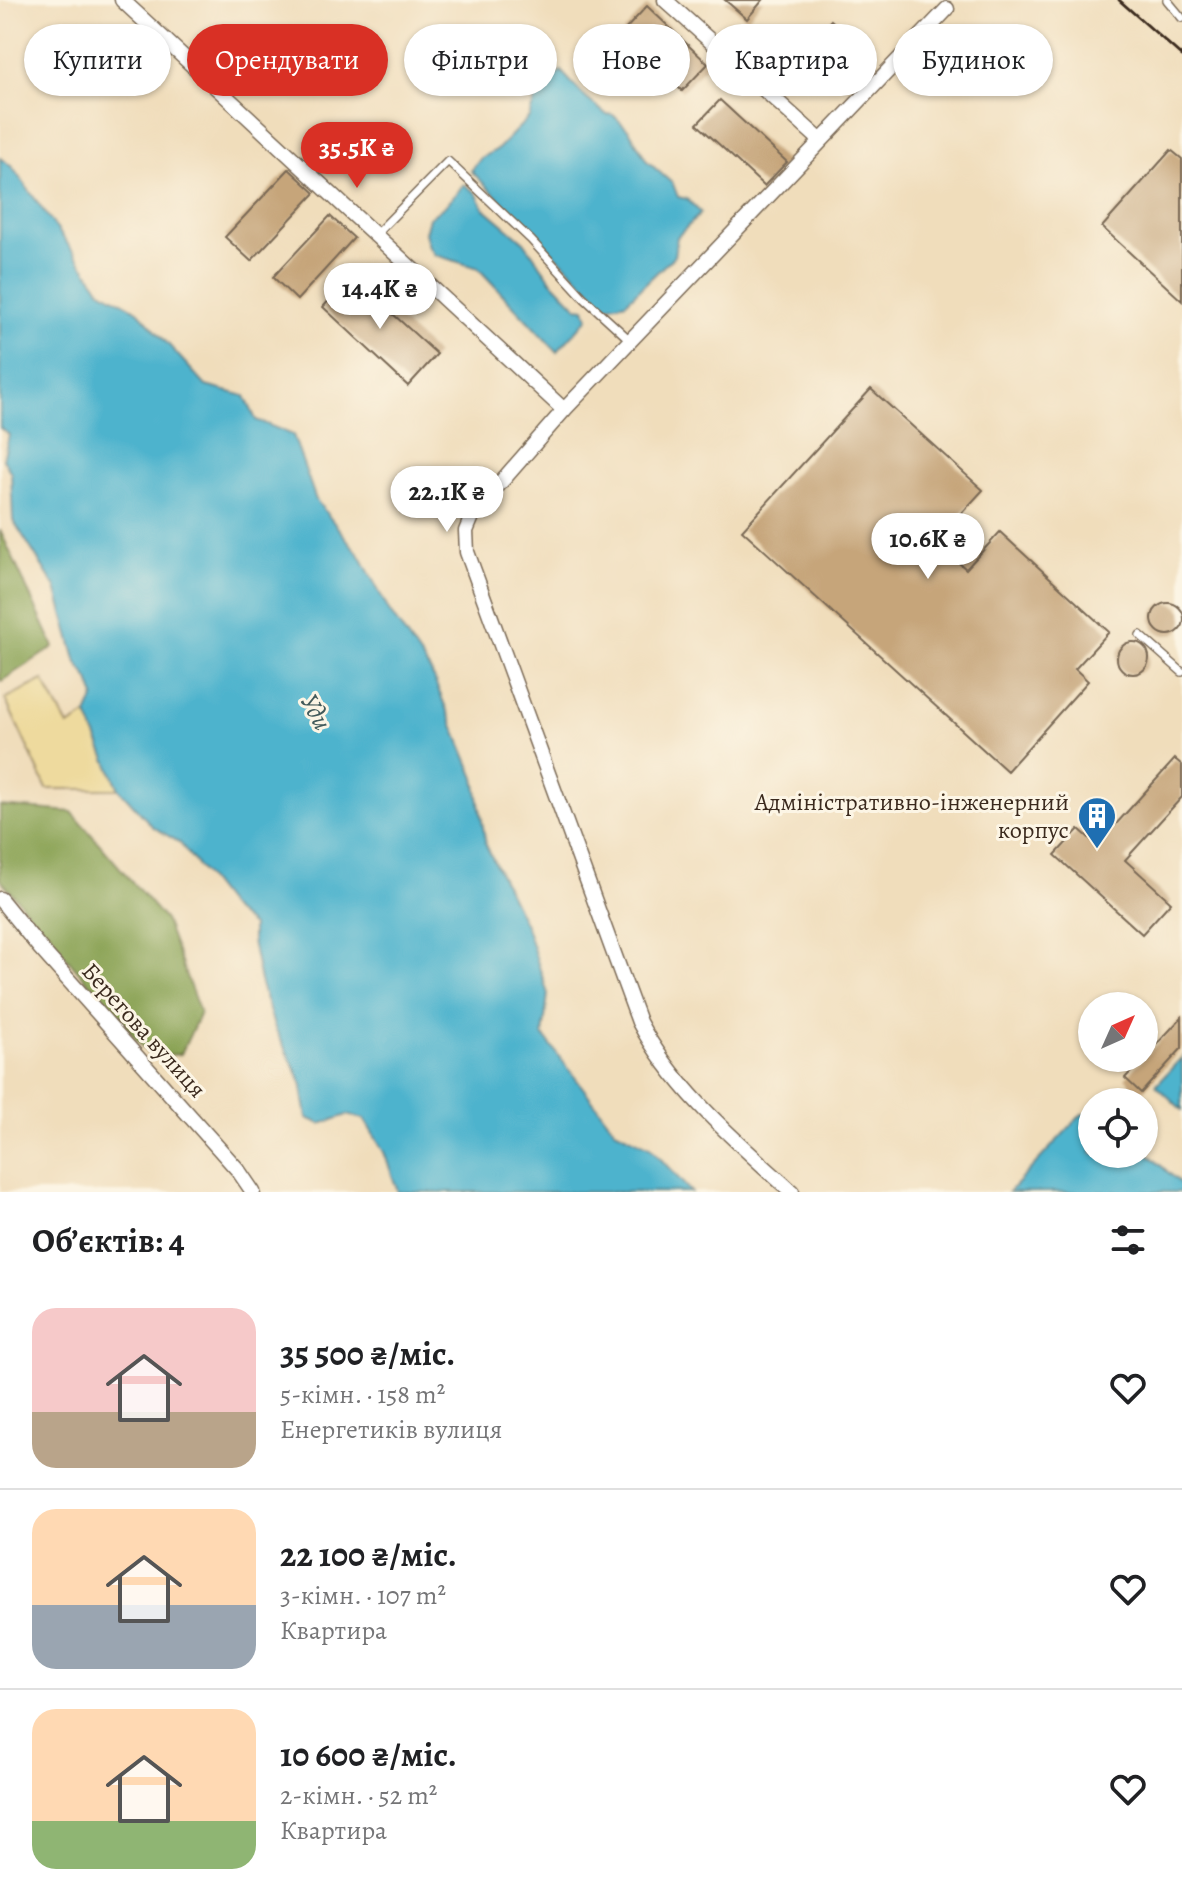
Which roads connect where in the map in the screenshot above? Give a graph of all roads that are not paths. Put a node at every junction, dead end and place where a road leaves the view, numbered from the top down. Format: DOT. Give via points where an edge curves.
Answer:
graph roads {
  1 [pos="122,0"];
  2 [pos="665,0"];
  3 [pos="1167,0"];
  4 [pos="947,9"];
  5 [pos="1182,18"];
  6 [pos="820,140"];
  7 [pos="376,234"];
  8 [pos="631,341"];
  9 [pos="564,410"];
  10 [pos="1140,635"];
  11 [pos="1182,672"];
  12 [pos="0,899"];
  13 [pos="253,1192"];
  14 [pos="792,1192"];
  1 -- 7 [label="street"];
  2 -- 6 [label="street"];
  3 -- 5 [label="lane"];
  4 -- 6 [label="street"];
  6 -- 8 [label="street"];
  7 -- 8 [label="lane" via="448,161"];
  7 -- 9 [label="street"];
  8 -- 9 [label="street"];
  9 -- 14 [label="street" via="473,514 466,531 467,552 639,1022 680,1084"];
  10 -- 11 [label="lane"];
  12 -- 13 [label="street, Берегова вулиця"];
}
